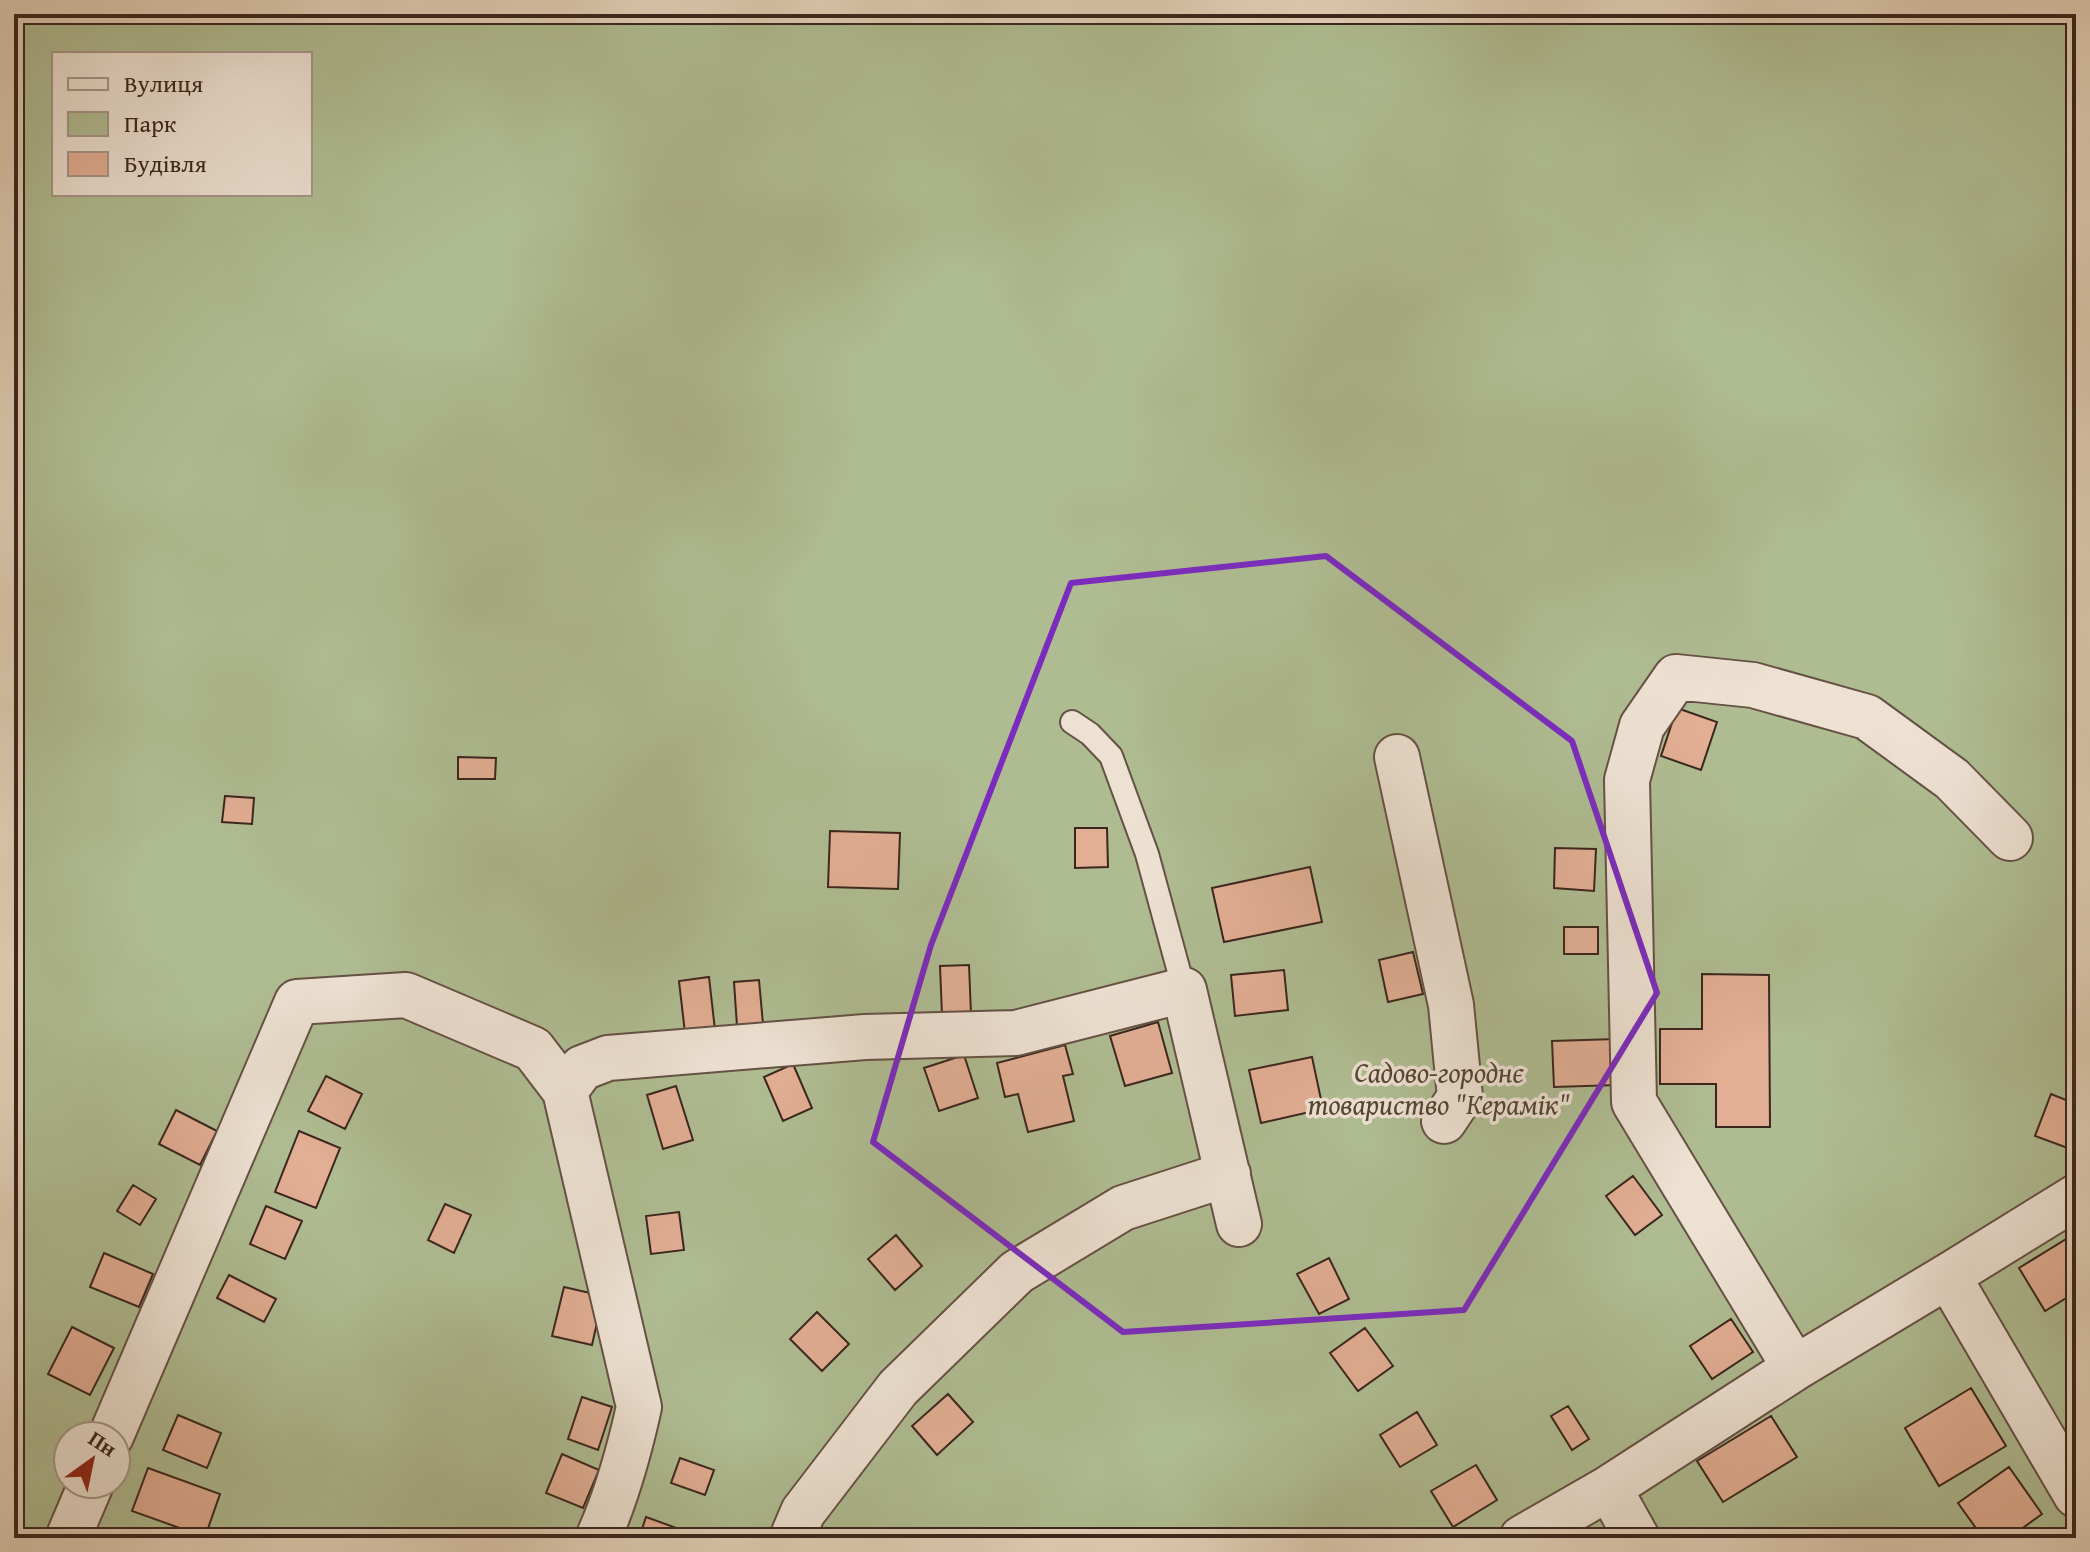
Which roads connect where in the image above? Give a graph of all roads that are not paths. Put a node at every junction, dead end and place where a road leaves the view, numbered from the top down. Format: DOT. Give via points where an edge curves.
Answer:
graph roads {
  1 [pos="1072,722"];
  2 [pos="1397,757"];
  3 [pos="2010,838"];
  4 [pos="1184,990"];
  5 [pos="565,1091"];
  6 [pos="1444,1121"];
  7 [pos="1228,1174"];
  8 [pos="2076,1197"];
  9 [pos="1239,1224"];
  10 [pos="1948,1276"];
  11 [pos="1795,1368"];
  12 [pos="118,1420"];
  13 [pos="1609,1488"];
  14 [pos="2076,1495"];
  15 [pos="84,1500"];
  16 [pos="68,1538"];
  17 [pos="598,1538"];
  18 [pos="792,1538"];
  19 [pos="1522,1538"];
  20 [pos="1637,1538"];
  1 -- 4 [label="lane" via="1111,756 1147,854"];
  2 -- 6 [label="street" via="1451,1005 1460,1097"];
  3 -- 11 [label="street" via="1952,779 1867,717 1753,685 1676,677 1642,726 1627,780 1634,1102"];
  4 -- 5 [label="street" via="1016,1033 865,1037 608,1058 582,1068"];
  4 -- 7 [label="street"];
  5 -- 12 [label="street" via="533,1049 406,995 297,1002"];
  5 -- 17 [label="street" via="639,1407"];
  7 -- 9 [label="street"];
  7 -- 18 [label="street" via="1123,1208 1017,1272 898,1388 803,1512"];
  8 -- 10 [label="street"];
  10 -- 11 [label="street"];
  10 -- 14 [label="street"];
  11 -- 13 [label="street"];
  13 -- 19 [label="street"];
  13 -- 20 [label="street"];
  15 -- 16 [label="street"];
}
